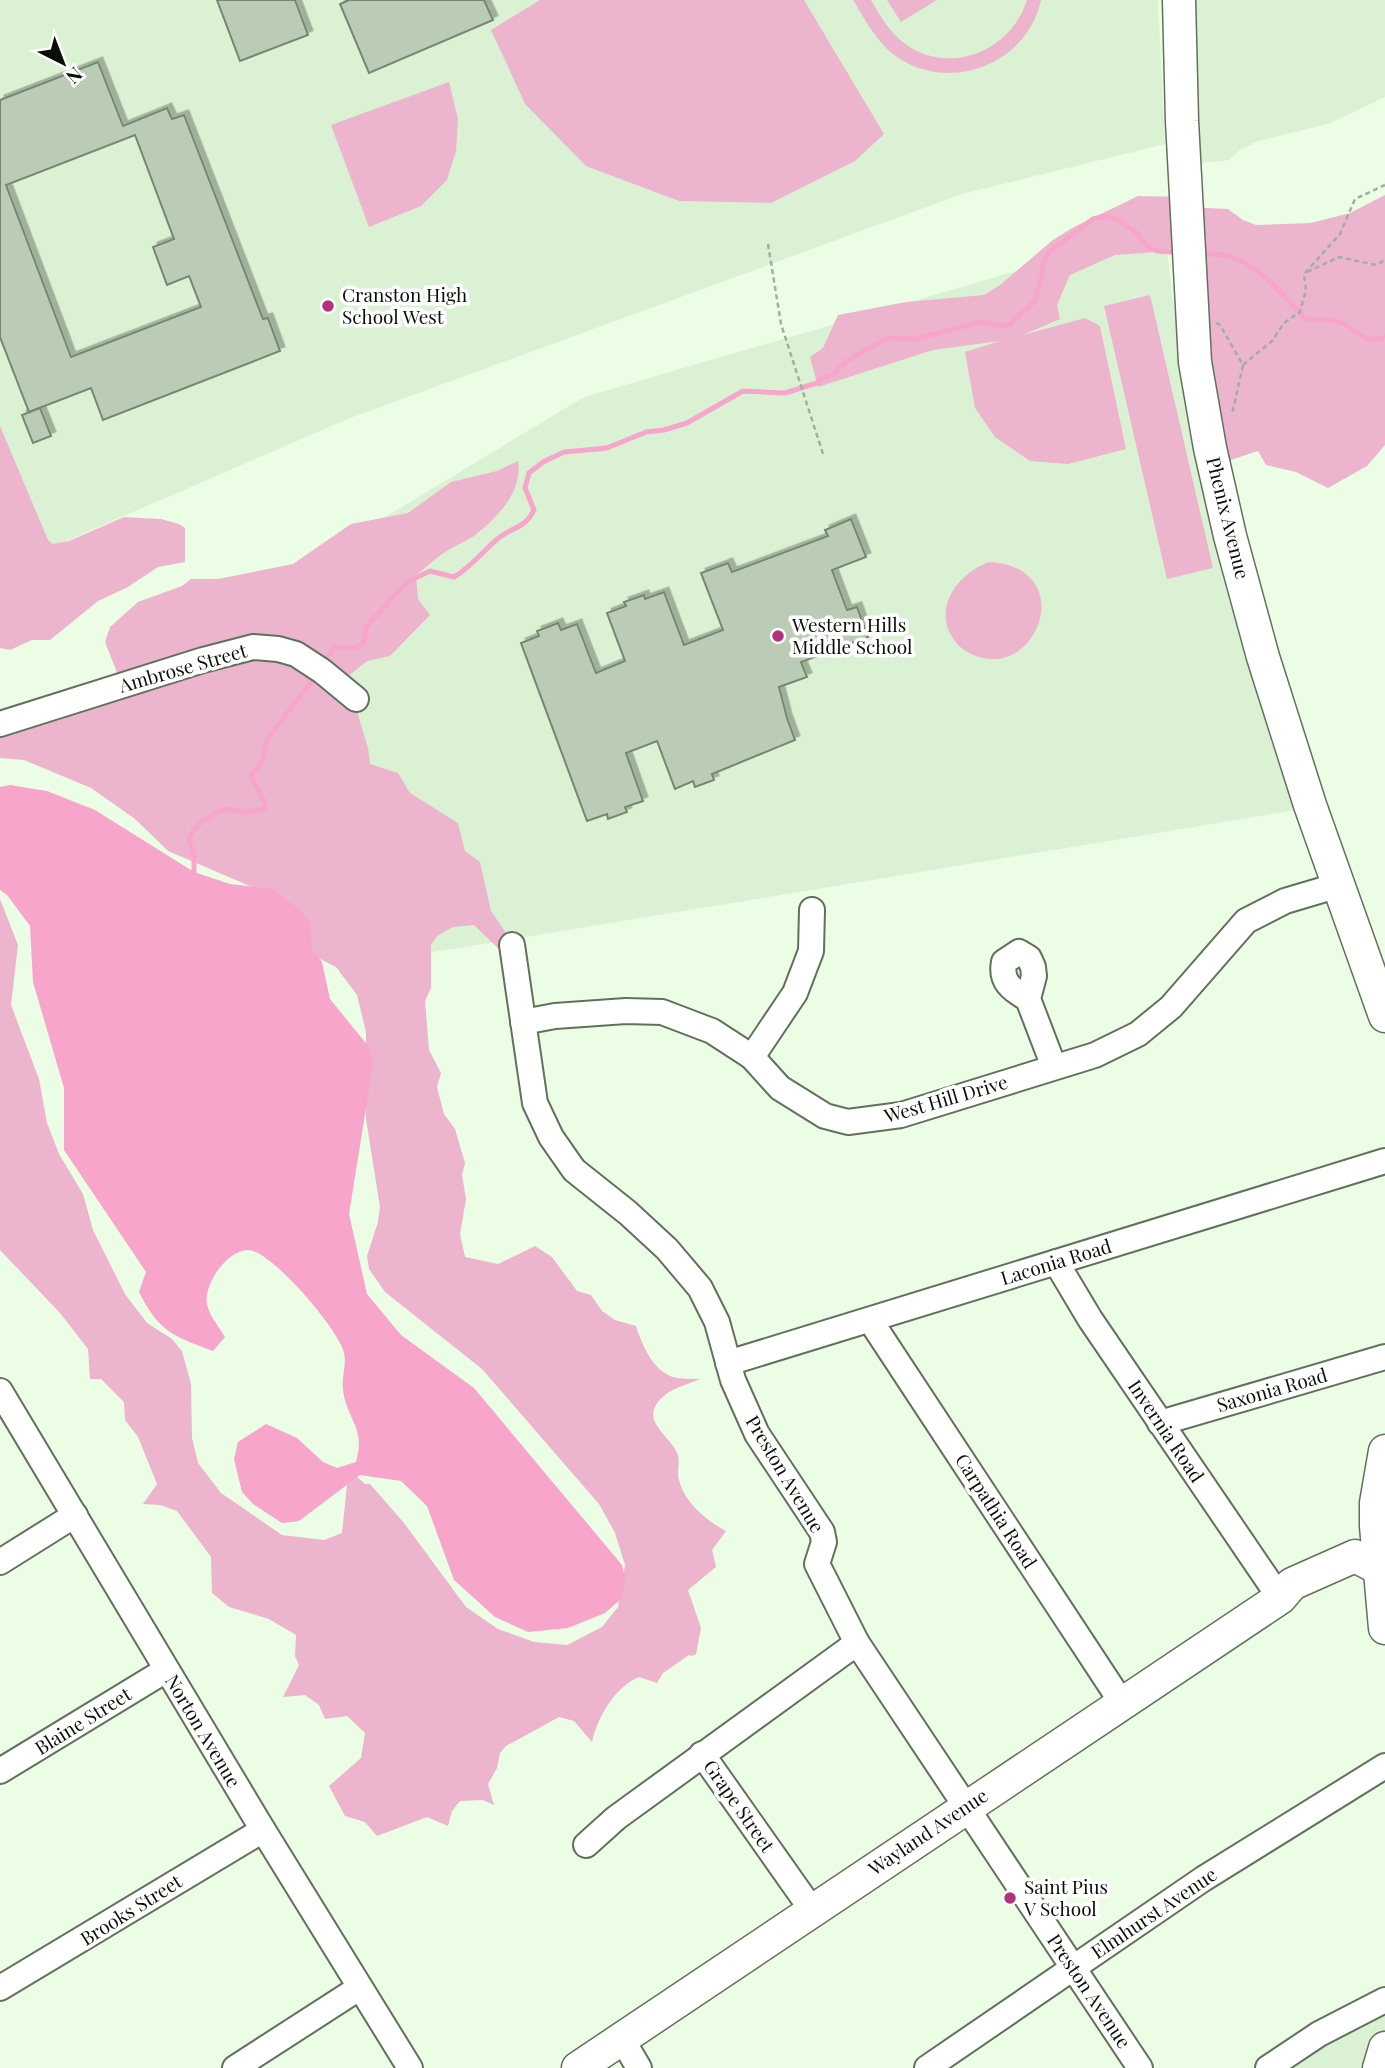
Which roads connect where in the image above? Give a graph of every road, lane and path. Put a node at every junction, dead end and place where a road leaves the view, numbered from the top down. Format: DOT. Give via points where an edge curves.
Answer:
graph roads {
  1 [pos="1179,0"];
  2 [pos="1385,185"];
  3 [pos="768,244"];
  4 [pos="1385,260"];
  5 [pos="1304,274"];
  6 [pos="1192,313"];
  7 [pos="1243,365"];
  8 [pos="1207,430"];
  9 [pos="824,457"];
  10 [pos="356,699"];
  11 [pos="0,724"];
  12 [pos="1339,884"];
  13 [pos="812,910"];
  14 [pos="512,945"];
  15 [pos="1379,980"];
  16 [pos="1028,999"];
  17 [pos="1385,1016"];
  18 [pos="523,1023"];
  19 [pos="752,1057"];
  20 [pos="1054,1067"];
  21 [pos="1385,1161"];
  22 [pos="1056,1262"];
  23 [pos="870,1320"];
  24 [pos="1385,1357"];
  25 [pos="728,1363"];
  26 [pos="0,1391"];
  27 [pos="1160,1423"];
  28 [pos="1385,1451"];
  29 [pos="75,1515"];
  30 [pos="0,1562"];
  31 [pos="1382,1567"];
  32 [pos="1280,1598"];
  33 [pos="1385,1628"];
  34 [pos="857,1643"];
  35 [pos="166,1670"];
  36 [pos="1122,1703"];
  37 [pos="702,1754"];
  38 [pos="1385,1766"];
  39 [pos="0,1771"];
  40 [pos="966,1806"];
  41 [pos="262,1830"];
  42 [pos="586,1845"];
  43 [pos="812,1910"];
  44 [pos="1073,1968"];
  45 [pos="0,1988"];
  46 [pos="359,1988"];
  47 [pos="1385,2000"];
  48 [pos="622,2039"];
  49 [pos="1385,2048"];
  50 [pos="235,2068"];
  51 [pos="410,2068"];
  52 [pos="578,2068"];
  53 [pos="639,2068"];
  54 [pos="928,2068"];
  55 [pos="1140,2068"];
  56 [pos="1268,2068"];
  57 [pos="1379,2068"];
  1 -- 6 [label="main road, Phenix Avenue"];
  2 -- 5 [label="path" via="1354,200 1340,234"];
  3 -- 9 [label="path" via="781,324"];
  4 -- 5 [label="path" via="1376,265 1339,257"];
  5 -- 7 [label="path" via="1306,290 1300,312"];
  6 -- 7 [label="path" via="1220,325"];
  6 -- 8 [label="main road, Phenix Avenue"];
  7 -- 8 [label="path" via="1233,410"];
  8 -- 12 [label="main road, Phenix Avenue" via="1263,657"];
  10 -- 11 [label="street, Ambrose Street" via="296,654 254,647"];
  12 -- 15 [label="main road, Phenix Avenue"];
  12 -- 20 [label="street, West Hill Drive" via="1285,901 1245,921 1171,1007 1138,1034 1095,1055"];
  13 -- 19 [label="street" via="811,951 795,993"];
  14 -- 18 [label="street, Preston Avenue"];
  15 -- 17 [label="main road, Phenix Avenue"];
  16 -- 20 [label="street"];
  18 -- 19 [label="street, West Hill Drive" via="555,1016 662,1012 712,1031"];
  18 -- 25 [label="street, Preston Avenue" via="535,1103 551,1137 574,1170 667,1249 700,1287 718,1322"];
  19 -- 20 [label="street, West Hill Drive" via="780,1088 825,1116 848,1122 901,1115"];
  21 -- 22 [label="street, Laconia Road"];
  22 -- 23 [label="street, Laconia Road"];
  22 -- 27 [label="street, Invernia Road"];
  23 -- 25 [label="street, Laconia Road"];
  23 -- 36 [label="street, Carpathia Road"];
  24 -- 27 [label="street, Saxonia Road"];
  25 -- 34 [label="street, Preston Avenue" via="757,1434 822,1532 824,1542 817,1564"];
  26 -- 29 [label="street, Norton Avenue"];
  27 -- 32 [label="street, Invernia Road"];
  28 -- 31 [label="main road" via="1376,1503"];
  29 -- 30 [label="street"];
  29 -- 35 [label="street, Norton Avenue"];
  31 -- 32 [label="main road, Wayland Avenue" via="1359,1580 1317,1584"];
  31 -- 33 [label="main road"];
  32 -- 36 [label="main road, Wayland Avenue"];
  34 -- 37 [label="street, Grape Street"];
  34 -- 40 [label="street, Preston Avenue"];
  35 -- 39 [label="street, Blaine Street"];
  35 -- 41 [label="street, Norton Avenue"];
  36 -- 40 [label="main road, Wayland Avenue"];
  37 -- 42 [label="street"];
  37 -- 43 [label="street, Grape Street"];
  38 -- 44 [label="street, Elmhurst Avenue" via="1203,1879"];
  40 -- 43 [label="main road, Wayland Avenue"];
  40 -- 44 [label="street, Preston Avenue"];
  41 -- 45 [label="street, Brooks Street"];
  41 -- 46 [label="street, Norton Avenue"];
  43 -- 48 [label="main road, Wayland Avenue"];
  44 -- 54 [label="street, Elmhurst Avenue"];
  44 -- 55 [label="street, Preston Avenue"];
  46 -- 50 [label="street"];
  46 -- 51 [label="street, Norton Avenue"];
  47 -- 56 [label="street" via="1319,2034"];
  48 -- 52 [label="main road, Wayland Avenue"];
  48 -- 53 [label="street"];
  49 -- 57 [label="main road"];
}
